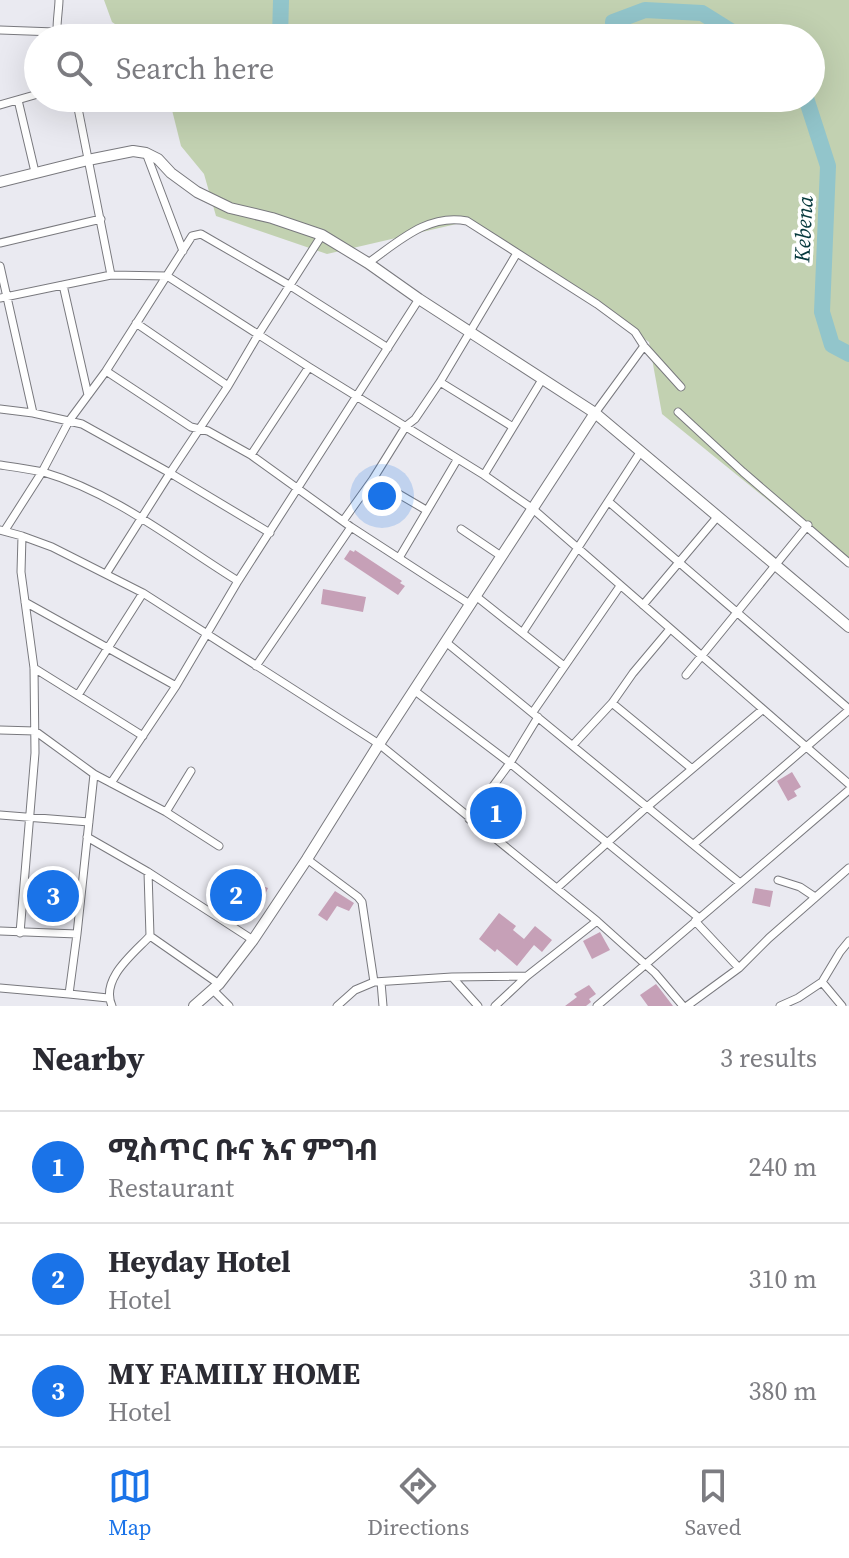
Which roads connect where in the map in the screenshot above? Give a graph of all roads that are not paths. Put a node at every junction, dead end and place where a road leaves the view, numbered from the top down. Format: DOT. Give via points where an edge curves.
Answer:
graph roads {
  1 [pos="59,0"];
  2 [pos="58,24"];
  3 [pos="0,30"];
  4 [pos="24,32"];
  5 [pos="24,98"];
  6 [pos="18,100"];
  7 [pos="0,105"];
  8 [pos="79,112"];
  9 [pos="146,153"];
  10 [pos="88,160"];
  11 [pos="35,172"];
  12 [pos="0,182"];
  13 [pos="101,219"];
  14 [pos="322,235"];
  15 [pos="0,243"];
  16 [pos="183,251"];
  17 [pos="517,253"];
  18 [pos="368,263"];
  19 [pos="0,266"];
  20 [pos="111,275"];
  21 [pos="167,276"];
  22 [pos="63,285"];
  23 [pos="289,285"];
  24 [pos="3,297"];
  25 [pos="419,299"];
  26 [pos="136,323"];
  27 [pos="470,332"];
  28 [pos="258,335"];
  29 [pos="644,346"];
  30 [pos="388,348"];
  31 [pos="309,367"];
  32 [pos="106,371"];
  33 [pos="543,378"];
  34 [pos="440,382"];
  35 [pos="228,386"];
  36 [pos="681,387"];
  37 [pos="88,395"];
  38 [pos="357,396"];
  39 [pos="0,409"];
  40 [pos="678,412"];
  41 [pos="33,413"];
  42 [pos="595,413"];
  43 [pos="69,421"];
  44 [pos="406,426"];
  45 [pos="513,427"];
  46 [pos="200,430"];
  47 [pos="641,451"];
  48 [pos="251,455"];
  49 [pos="457,460"];
  50 [pos="0,465"];
  51 [pos="42,472"];
  52 [pos="170,473"];
  53 [pos="484,475"];
  54 [pos="373,479"];
  55 [pos="298,489"];
  56 [pos="609,502"];
  57 [pos="533,509"];
  58 [pos="426,510"];
  59 [pos="718,516"];
  60 [pos="143,519"];
  61 [pos="343,521"];
  62 [pos="808,525"];
  63 [pos="351,527"];
  64 [pos="461,529"];
  65 [pos="2,530"];
  66 [pos="270,533"];
  67 [pos="22,536"];
  68 [pos="579,548"];
  69 [pos="501,556"];
  70 [pos="399,558"];
  71 [pos="679,562"];
  72 [pos="849,563"];
  73 [pos="775,565"];
  74 [pos="106,574"];
  75 [pos="238,581"];
  76 [pos="620,586"];
  77 [pos="143,593"];
  78 [pos="474,601"];
  79 [pos="25,602"];
  80 [pos="643,605"];
  81 [pos="738,613"];
  82 [pos="849,627"];
  83 [pos="670,629"];
  84 [pos="523,632"];
  85 [pos="207,635"];
  86 [pos="447,643"];
  87 [pos="108,647"];
  88 [pos="701,655"];
  89 [pos="256,666"];
  90 [pos="564,666"];
  91 [pos="34,668"];
  92 [pos="686,675"];
  93 [pos="176,686"];
  94 [pos="415,691"];
  95 [pos="78,695"];
  96 [pos="612,703"];
  97 [pos="762,710"];
  98 [pos="849,710"];
  99 [pos="536,714"];
  100 [pos="0,730"];
  101 [pos="35,731"];
  102 [pos="143,736"];
  103 [pos="379,744"];
  104 [pos="573,745"];
  105 [pos="807,746"];
  106 [pos="510,763"];
  107 [pos="691,768"];
  108 [pos="191,771"];
  109 [pos="94,774"];
  110 [pos="111,783"];
  111 [pos="849,784"];
  112 [pos="849,790"];
  113 [pos="647,807"];
  114 [pos="166,812"];
  115 [pos="0,815"];
  116 [pos="30,818"];
  117 [pos="469,819"];
  118 [pos="89,822"];
  119 [pos="87,837"];
  120 [pos="606,843"];
  121 [pos="694,844"];
  122 [pos="219,846"];
  123 [pos="307,859"];
  124 [pos="849,868"];
  125 [pos="148,872"];
  126 [pos="778,880"];
  127 [pos="740,883"];
  128 [pos="557,888"];
  129 [pos="815,897"];
  130 [pos="697,919"];
  131 [pos="597,921"];
  132 [pos="0,931"];
  133 [pos="20,933"];
  134 [pos="77,934"];
  135 [pos="150,936"];
  136 [pos="253,940"];
  137 [pos="849,941"];
  138 [pos="646,964"];
  139 [pos="739,968"];
  140 [pos="527,976"];
  141 [pos="452,977"];
  142 [pos="377,982"];
  143 [pos="822,982"];
  144 [pos="216,987"];
  145 [pos="0,988"];
  146 [pos="69,994"];
  147 [pos="110,1002"];
  148 [pos="599,1005"];
  149 [pos="194,1006"];
  150 [pos="229,1006"];
  151 [pos="337,1006"];
  152 [pos="383,1006"];
  153 [pos="478,1006"];
  154 [pos="495,1006"];
  155 [pos="685,1006"];
  156 [pos="780,1006"];
  157 [pos="842,1006"];
  1 -- 2 [label="street"];
  3 -- 4 [label="street"];
  5 -- 6 [label="street"];
  6 -- 7 [label="street"];
  6 -- 11 [label="street"];
  8 -- 10 [label="street"];
  9 -- 10 [label="main road"];
  9 -- 14 [label="main road" via="197,192 230,208"];
  9 -- 16 [label="street"];
  10 -- 11 [label="main road"];
  10 -- 13 [label="street"];
  11 -- 12 [label="main road"];
  13 -- 15 [label="street"];
  13 -- 20 [label="street"];
  14 -- 18 [label="main road"];
  14 -- 23 [label="street"];
  16 -- 21 [label="street"];
  16 -- 23 [label="street" via="192,236 201,234"];
  17 -- 18 [label="street" via="455,218 416,229"];
  17 -- 27 [label="street"];
  17 -- 29 [label="street" via="597,304 635,332"];
  18 -- 25 [label="main road"];
  19 -- 24 [label="street"];
  20 -- 21 [label="street"];
  20 -- 22 [label="street"];
  21 -- 26 [label="street"];
  21 -- 28 [label="street"];
  22 -- 24 [label="street"];
  22 -- 37 [label="street"];
  23 -- 28 [label="street"];
  23 -- 30 [label="street"];
  24 -- 41 [label="street"];
  25 -- 27 [label="main road"];
  25 -- 30 [label="street"];
  26 -- 32 [label="street"];
  26 -- 35 [label="street"];
  27 -- 33 [label="main road"];
  27 -- 34 [label="street"];
  28 -- 31 [label="street"];
  28 -- 35 [label="street"];
  29 -- 36 [label="street"];
  29 -- 42 [label="street"];
  30 -- 38 [label="street"];
  31 -- 38 [label="street"];
  31 -- 48 [label="street"];
  32 -- 37 [label="street"];
  32 -- 46 [label="street"];
  33 -- 42 [label="main road"];
  33 -- 45 [label="street"];
  34 -- 44 [label="street"];
  34 -- 45 [label="street"];
  35 -- 46 [label="street"];
  37 -- 43 [label="street"];
  38 -- 44 [label="street"];
  38 -- 55 [label="street"];
  39 -- 41 [label="street"];
  40 -- 62 [label="street"];
  41 -- 43 [label="street"];
  42 -- 47 [label="main road"];
  42 -- 57 [label="main road"];
  43 -- 51 [label="street"];
  43 -- 52 [label="street"];
  44 -- 49 [label="street"];
  44 -- 54 [label="street"];
  45 -- 53 [label="street"];
  46 -- 48 [label="street"];
  46 -- 52 [label="street"];
  47 -- 56 [label="street"];
  47 -- 59 [label="main road"];
  48 -- 55 [label="street"];
  49 -- 53 [label="street"];
  49 -- 58 [label="street"];
  50 -- 51 [label="street"];
  51 -- 60 [label="street"];
  51 -- 65 [label="street"];
  52 -- 60 [label="street"];
  52 -- 66 [label="street"];
  53 -- 57 [label="street"];
  54 -- 58 [label="street"];
  54 -- 61 [label="street"];
  55 -- 61 [label="street"];
  55 -- 66 [label="street"];
  56 -- 68 [label="street"];
  56 -- 71 [label="street"];
  57 -- 68 [label="street"];
  57 -- 69 [label="main road"];
  58 -- 70 [label="street"];
  59 -- 71 [label="street"];
  59 -- 73 [label="main road"];
  60 -- 74 [label="street"];
  60 -- 75 [label="street"];
  61 -- 63 [label="street"];
  62 -- 72 [label="street"];
  62 -- 73 [label="street"];
  63 -- 70 [label="street"];
  63 -- 89 [label="street"];
  64 -- 69 [label="street"];
  65 -- 67 [label="street"];
  66 -- 75 [label="street"];
  67 -- 74 [label="street"];
  67 -- 79 [label="street"];
  68 -- 76 [label="street"];
  68 -- 84 [label="street"];
  69 -- 78 [label="main road"];
  70 -- 78 [label="street"];
  71 -- 80 [label="street"];
  71 -- 81 [label="street"];
  73 -- 81 [label="street"];
  73 -- 82 [label="main road"];
  74 -- 77 [label="street"];
  75 -- 85 [label="street"];
  76 -- 80 [label="street"];
  76 -- 90 [label="street"];
  77 -- 85 [label="street"];
  77 -- 87 [label="street"];
  78 -- 84 [label="street"];
  78 -- 86 [label="main road"];
  79 -- 87 [label="street"];
  79 -- 91 [label="street"];
  80 -- 83 [label="street"];
  81 -- 88 [label="street"];
  81 -- 98 [label="street"];
  83 -- 88 [label="street"];
  83 -- 96 [label="street"];
  84 -- 90 [label="street"];
  85 -- 89 [label="street"];
  85 -- 93 [label="street"];
  86 -- 94 [label="main road"];
  86 -- 99 [label="street"];
  87 -- 93 [label="street"];
  87 -- 95 [label="street"];
  88 -- 92 [label="street"];
  88 -- 97 [label="street"];
  89 -- 103 [label="street"];
  90 -- 99 [label="street"];
  91 -- 95 [label="street"];
  91 -- 101 [label="street"];
  93 -- 102 [label="street"];
  94 -- 103 [label="main road"];
  94 -- 106 [label="street"];
  95 -- 102 [label="street"];
  96 -- 104 [label="street"];
  96 -- 107 [label="street"];
  97 -- 105 [label="street"];
  97 -- 107 [label="street"];
  98 -- 105 [label="street"];
  99 -- 104 [label="street"];
  99 -- 106 [label="street"];
  100 -- 101 [label="street"];
  101 -- 109 [label="street"];
  101 -- 116 [label="street"];
  102 -- 110 [label="street"];
  103 -- 117 [label="street"];
  103 -- 123 [label="main road"];
  104 -- 113 [label="street"];
  105 -- 111 [label="street"];
  105 -- 121 [label="street"];
  106 -- 117 [label="street"];
  106 -- 120 [label="street"];
  107 -- 113 [label="street"];
  108 -- 114 [label="street"];
  109 -- 110 [label="street"];
  109 -- 118 [label="street"];
  110 -- 114 [label="street"];
  112 -- 127 [label="street"];
  113 -- 120 [label="street"];
  113 -- 121 [label="street"];
  114 -- 122 [label="street"];
  115 -- 116 [label="street"];
  116 -- 118 [label="street"];
  116 -- 133 [label="street"];
  117 -- 128 [label="street"];
  118 -- 119 [label="street"];
  119 -- 125 [label="street"];
  119 -- 134 [label="street"];
  120 -- 128 [label="street"];
  120 -- 130 [label="street"];
  121 -- 127 [label="street"];
  123 -- 136 [label="main road"];
  123 -- 142 [label="street" via="362,902"];
  124 -- 129 [label="street"];
  125 -- 135 [label="street"];
  125 -- 136 [label="street"];
  126 -- 129 [label="street"];
  127 -- 130 [label="street"];
  128 -- 131 [label="street"];
  129 -- 139 [label="street"];
  130 -- 138 [label="street"];
  130 -- 139 [label="street"];
  131 -- 138 [label="street"];
  131 -- 140 [label="street"];
  132 -- 133 [label="street"];
  133 -- 134 [label="street"];
  134 -- 146 [label="street"];
  135 -- 144 [label="street"];
  135 -- 147 [label="street" via="113,978"];
  136 -- 144 [label="main road"];
  137 -- 143 [label="street"];
  138 -- 148 [label="street"];
  138 -- 155 [label="street"];
  139 -- 155 [label="street"];
  140 -- 141 [label="street"];
  140 -- 154 [label="street"];
  141 -- 142 [label="street"];
  141 -- 153 [label="street"];
  142 -- 151 [label="street" via="355,990"];
  142 -- 152 [label="street"];
  143 -- 156 [label="street"];
  143 -- 157 [label="street"];
  144 -- 149 [label="main road"];
  144 -- 150 [label="street"];
  145 -- 146 [label="street"];
  146 -- 147 [label="street"];
}
